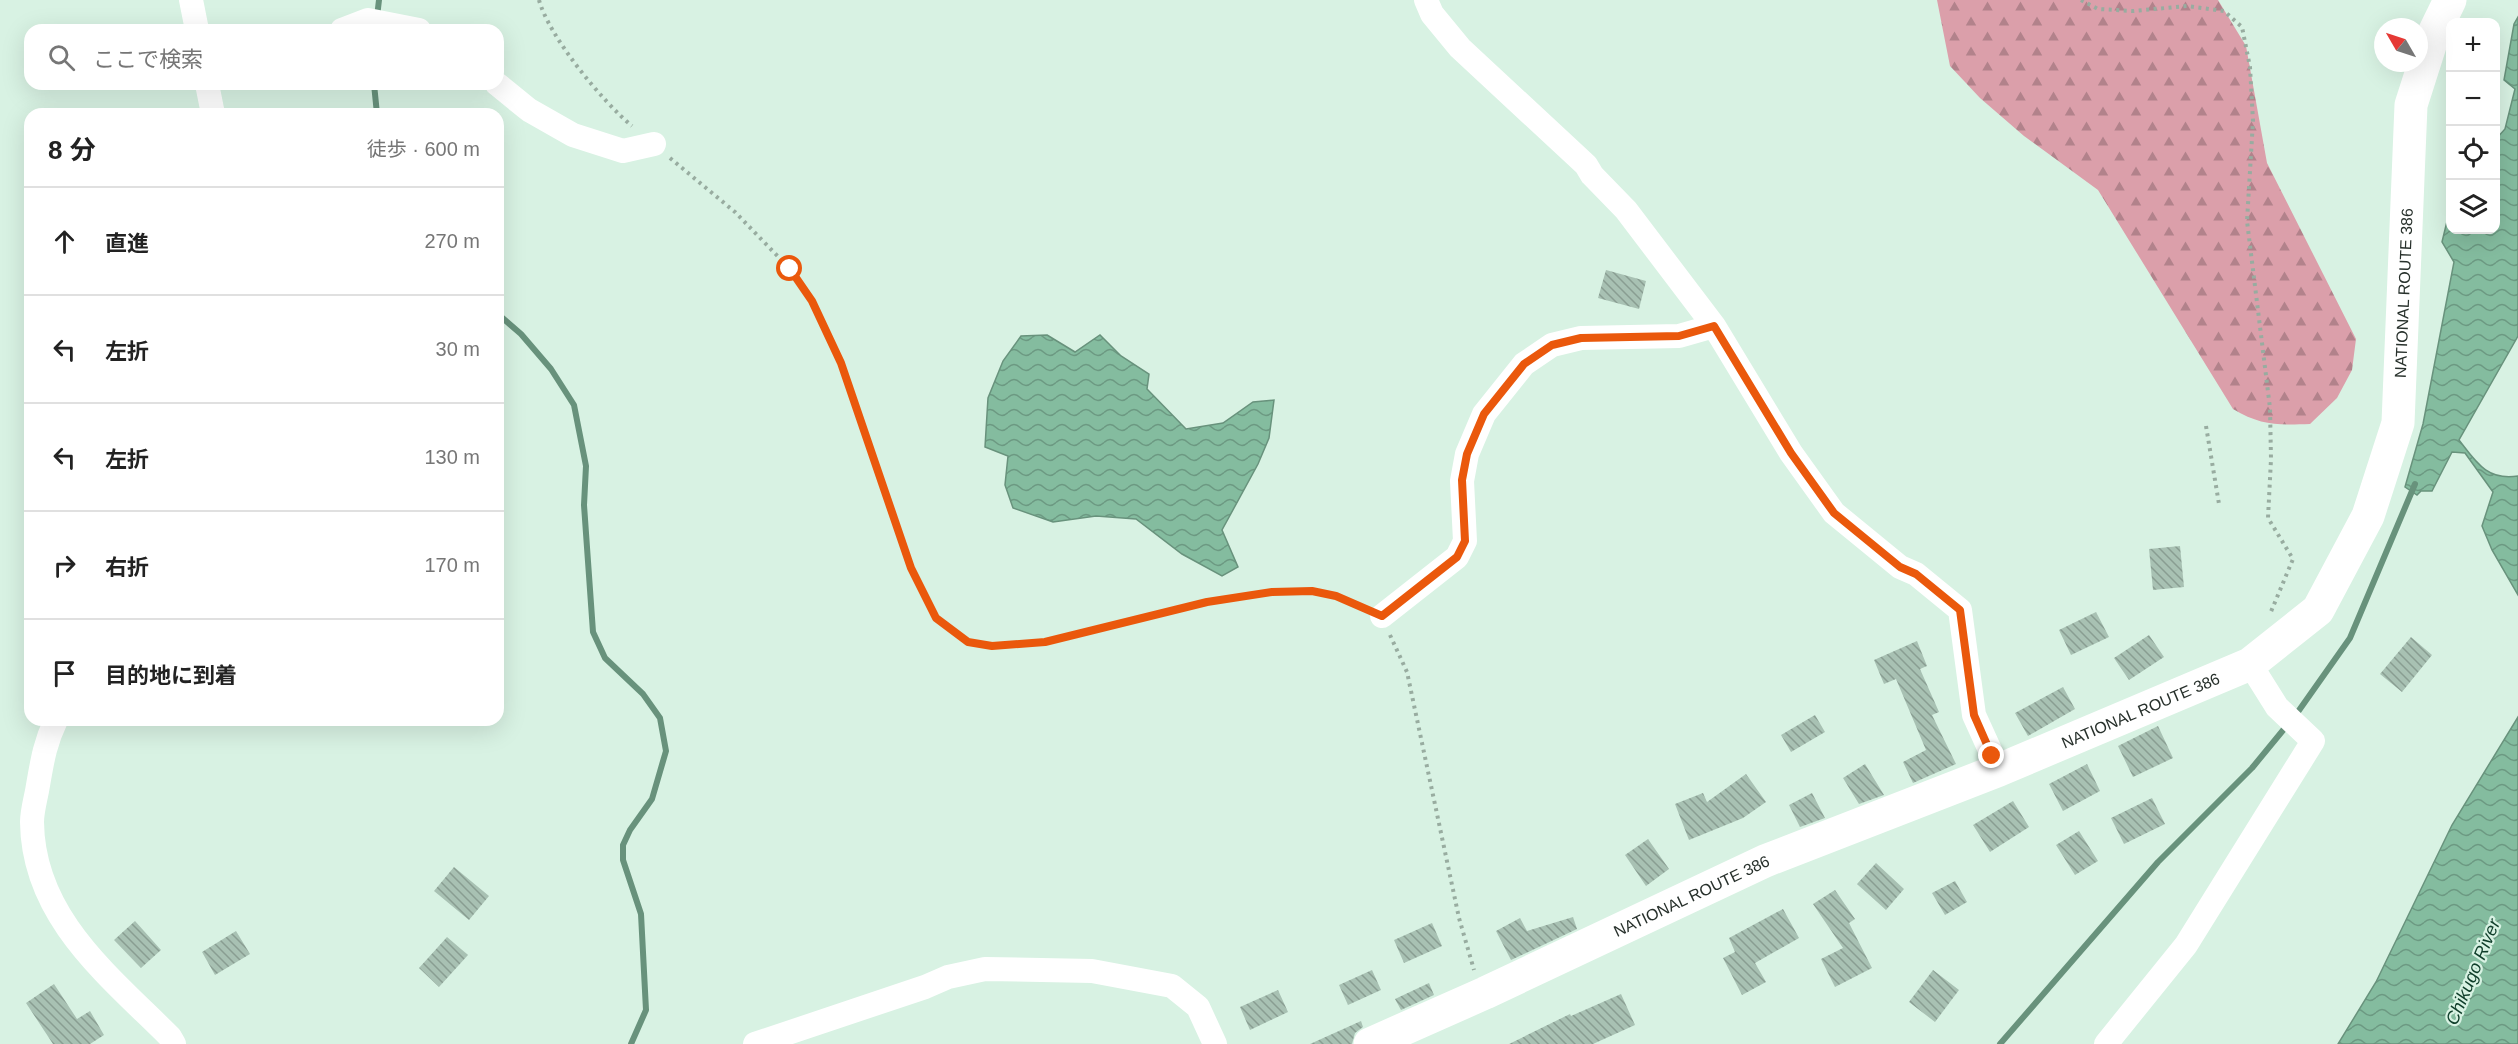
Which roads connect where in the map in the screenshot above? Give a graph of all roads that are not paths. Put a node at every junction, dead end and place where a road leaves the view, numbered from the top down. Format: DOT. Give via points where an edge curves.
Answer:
graph roads {
  1 [pos="191,0"];
  2 [pos="1426,0"];
  3 [pos="2450,0"];
  4 [pos="196,24"];
  5 [pos="358,24"];
  6 [pos="388,24"];
  7 [pos="504,90"];
  8 [pos="654,144"];
  9 [pos="1714,326"];
  10 [pos="1382,616"];
  11 [pos="2250,664"];
  12 [pos="53,726"];
  13 [pos="1999,770"];
  14 [pos="167,1042"];
  15 [pos="755,1044"];
  16 [pos="1215,1044"];
  17 [pos="1370,1044"];
  18 [pos="2106,1044"];
  1 -- 4 [label="street"];
  2 -- 9 [label="street" via="1432,14 1460,48 1586,165 1626,210"];
  3 -- 11 [label="highway, NATIONAL ROUTE 386" via="2434,33 2411,105 2398,423 2368,516 2318,610"];
  5 -- 6 [label="street" via="368,20"];
  7 -- 8 [label="street" via="529,110 573,135 623,151"];
  9 -- 10 [label="street" via="1679,336 1581,338 1552,345 1524,364 1484,414 1467,454 1462,480 1465,541 1457,557"];
  9 -- 13 [label="street" via="1791,453 1834,513 1960,610 1974,715"];
  11 -- 13 [label="highway, NATIONAL ROUTE 386"];
  11 -- 18 [label="street" via="2277,707 2313,741 2186,945"];
  12 -- 14 [label="street" via="45,744 32,821 36,859 45,891 68,930"];
  13 -- 17 [label="highway, NATIONAL ROUTE 386" via="1765,861"];
  15 -- 16 [label="street" via="948,977 985,969 1092,971 1172,986 1198,1007"];
}
